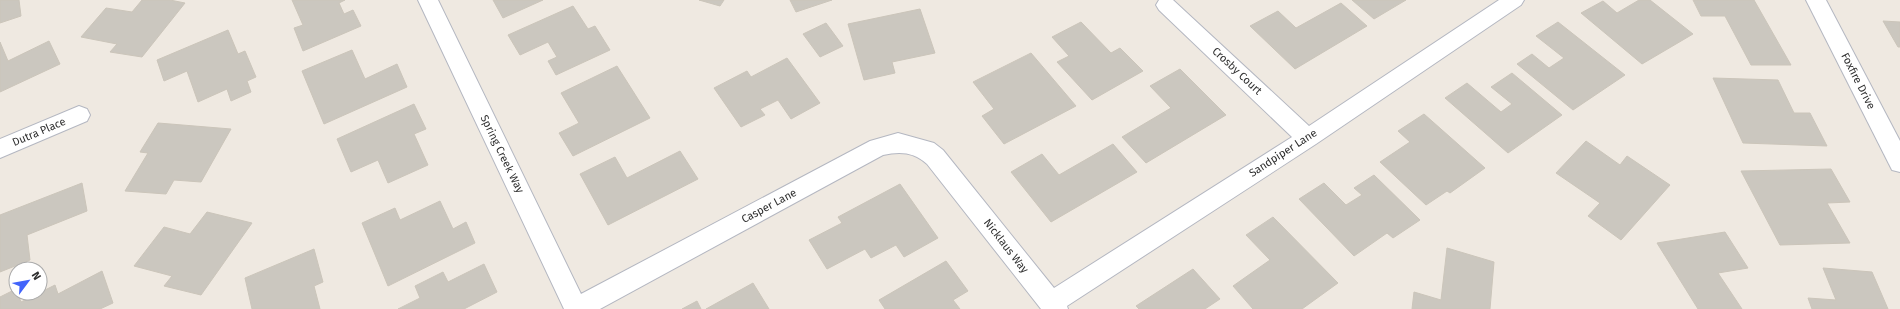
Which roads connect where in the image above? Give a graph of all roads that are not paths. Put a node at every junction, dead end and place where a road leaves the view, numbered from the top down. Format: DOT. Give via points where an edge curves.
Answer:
graph roads {
  1 [pos="428,0"];
  2 [pos="1514,0"];
  3 [pos="1816,0"];
  4 [pos="1166,5"];
  5 [pos="79,115"];
  6 [pos="1308,138"];
  7 [pos="0,149"];
  8 [pos="1900,163"];
  9 [pos="956,183"];
  10 [pos="1053,306"];
  11 [pos="577,309"];
  1 -- 11 [label="street, Spring Creek Way"];
  2 -- 6 [label="street, Sandpiper Lane"];
  3 -- 8 [label="street, Foxfire Drive"];
  4 -- 6 [label="street, Crosby Court"];
  5 -- 7 [label="street, Dutra Place"];
  6 -- 10 [label="street, Sandpiper Lane"];
  9 -- 10 [label="street, Nicklaus Way"];
  9 -- 11 [label="street, Casper Lane" via="926,149 898,142 878,147"];
}
